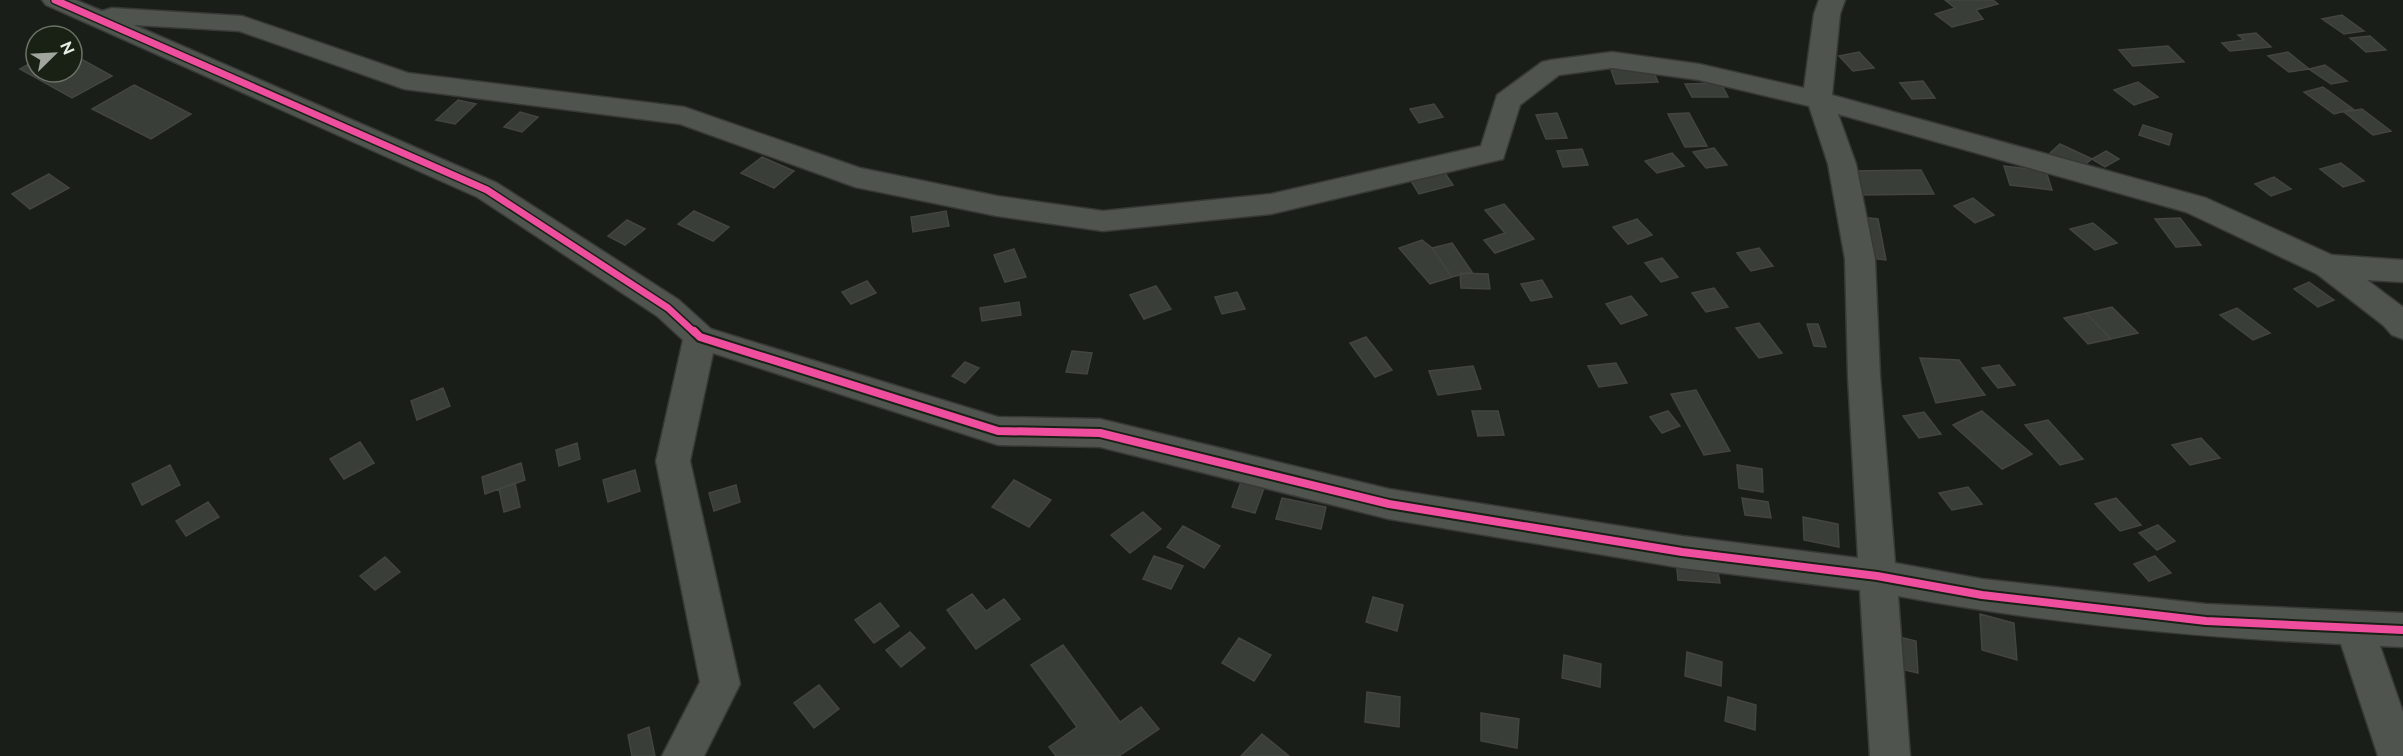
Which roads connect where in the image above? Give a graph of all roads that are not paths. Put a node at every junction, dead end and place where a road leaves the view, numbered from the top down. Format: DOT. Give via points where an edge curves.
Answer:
graph roads {
  1 [pos="55,0"];
  2 [pos="1832,0"];
  3 [pos="91,15"];
  4 [pos="1820,101"];
  5 [pos="2328,266"];
  6 [pos="2403,271"];
  7 [pos="2403,327"];
  8 [pos="700,337"];
  9 [pos="1877,576"];
  10 [pos="2354,627"];
  11 [pos="2403,630"];
  12 [pos="682,756"];
  13 [pos="1890,756"];
  14 [pos="2398,756"];
  1 -- 3 [label="street"];
  2 -- 4 [label="street" via="1817,91"];
  3 -- 4 [label="street" via="242,24 404,81 684,116 855,177 998,206 1103,221 1271,204 1493,152 1507,100 1551,68 1612,60 1699,72"];
  3 -- 8 [label="street" via="487,190 668,308"];
  4 -- 5 [label="street" via="2196,205"];
  4 -- 9 [label="street" via="1842,164 1860,259"];
  5 -- 6 [label="street"];
  5 -- 7 [label="street"];
  8 -- 9 [label="street" via="998,431 1100,433 1389,504 1682,552"];
  8 -- 12 [label="street" via="673,461 720,684"];
  9 -- 10 [label="street" via="1982,596 2206,621"];
  9 -- 13 [label="street"];
  10 -- 11 [label="street"];
  10 -- 14 [label="street"];
}
